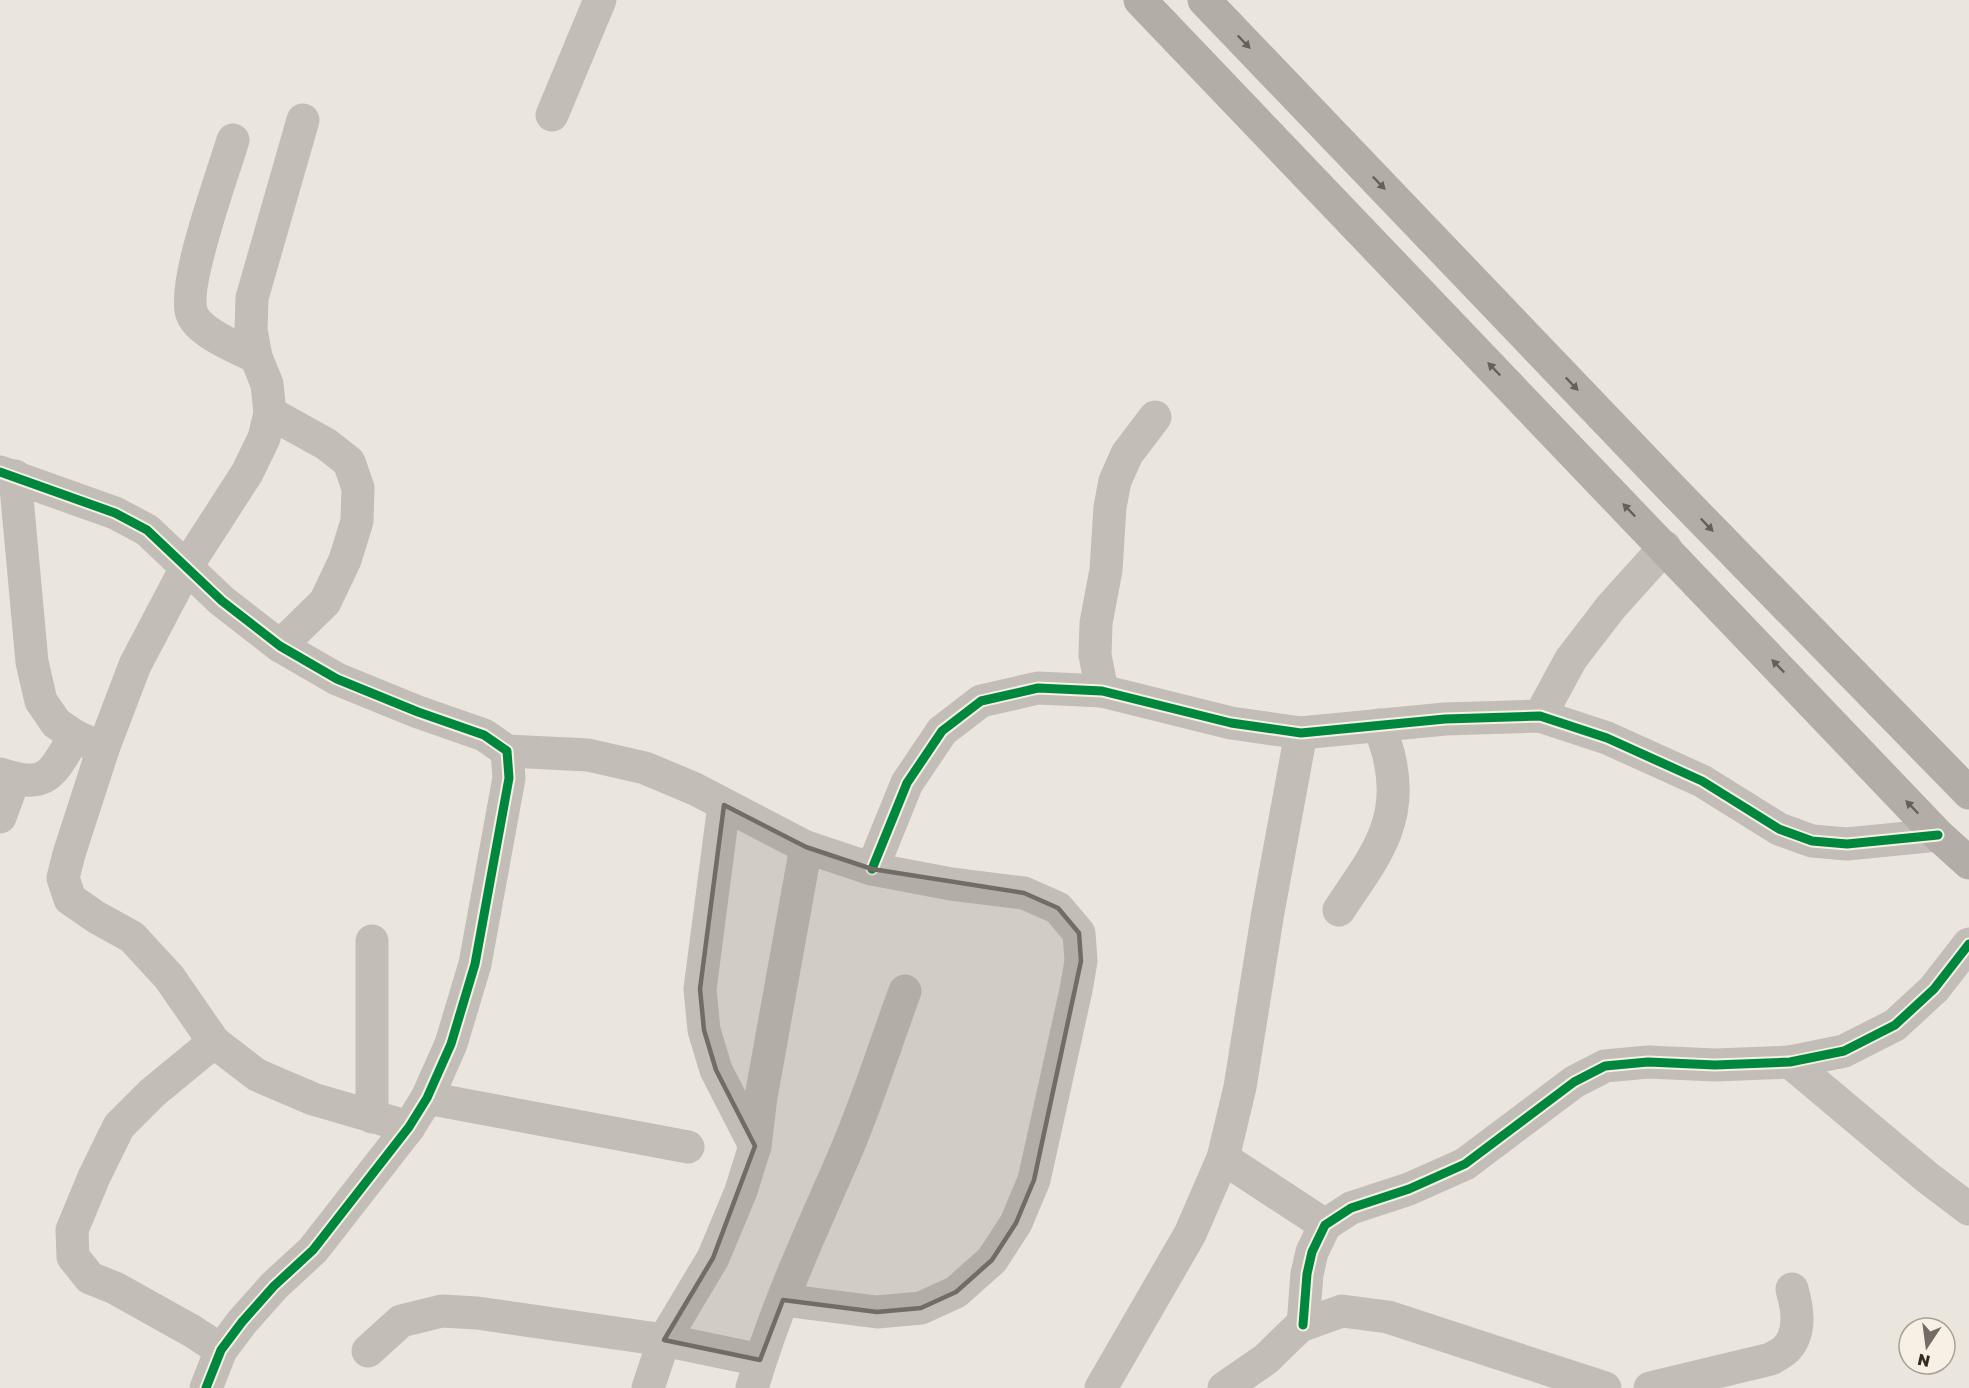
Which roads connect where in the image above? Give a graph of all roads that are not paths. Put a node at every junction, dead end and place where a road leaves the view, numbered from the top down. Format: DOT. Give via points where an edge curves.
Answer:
graph roads {
  1 [pos="600,0"];
  2 [pos="1140,0"];
  3 [pos="1204,0"];
  4 [pos="552,115"];
  5 [pos="303,120"];
  6 [pos="234,140"];
  7 [pos="256,357"];
  8 [pos="270,413"];
  9 [pos="1155,417"];
  10 [pos="7,474"];
  11 [pos="1665,547"];
  12 [pos="186,566"];
  13 [pos="280,646"];
  14 [pos="1102,691"];
  15 [pos="1540,716"];
  16 [pos="1379,725"];
  17 [pos="1301,733"];
  18 [pos="89,742"];
  19 [pos="507,751"];
  20 [pos="7,777"];
  21 [pos="1969,793"];
  22 [pos="724,805"];
  23 [pos="0,817"];
  24 [pos="1938,835"];
  25 [pos="806,848"];
  26 [pos="1969,863"];
  27 [pos="872,869"];
  28 [pos="1339,910"];
  29 [pos="372,941"];
  30 [pos="1969,944"];
  31 [pos="905,991"];
  32 [pos="214,1042"];
  33 [pos="1790,1062"];
  34 [pos="426,1098"];
  35 [pos="372,1117"];
  36 [pos="410,1127"];
  37 [pos="755,1146"];
  38 [pos="688,1147"];
  39 [pos="1223,1158"];
  40 [pos="1969,1209"];
  41 [pos="1325,1225"];
  42 [pos="1792,1288"];
  43 [pos="783,1300"];
  44 [pos="1303,1325"];
  45 [pos="664,1340"];
  46 [pos="221,1350"];
  47 [pos="368,1351"];
  48 [pos="756,1374"];
  49 [pos="206,1388"];
  50 [pos="648,1388"];
  51 [pos="1101,1388"];
  52 [pos="1224,1388"];
  53 [pos="1605,1388"];
  54 [pos="1650,1388"];
  1 -- 4 [label="street"];
  11 -- 2 [label="main road, one-way"];
  3 -- 21 [label="main road, one-way"];
  5 -- 7 [label="street" via="252,298 251,330"];
  6 -- 7 [label="street" via="195,265 190,291 192,314 204,329"];
  7 -- 8 [label="street" via="267,384"];
  8 -- 12 [label="street" via="264,438 247,473"];
  8 -- 13 [label="street" via="326,444 349,462 358,488 357,521 326,602"];
  9 -- 14 [label="street" via="1126,453 1115,481 1096,623 1095,654"];
  10 -- 12 [label="street" via="115,513 147,530"];
  10 -- 18 [label="street" via="32,662 41,701 56,723"];
  11 -- 15 [label="street" via="1571,659"];
  24 -- 11 [label="main road, one-way"];
  12 -- 13 [label="street" via="222,601"];
  12 -- 18 [label="street"];
  13 -- 19 [label="street" via="337,679 484,735"];
  14 -- 17 [label="street" via="1232,723"];
  14 -- 27 [label="street" via="1038,688 981,701 957,719 942,731 907,783"];
  15 -- 16 [label="street"];
  15 -- 24 [label="street" via="1607,738 1702,782 1779,829 1812,841 1847,844"];
  16 -- 17 [label="street"];
  16 -- 28 [label="street" via="1390,762 1390,823 1380,847"];
  17 -- 39 [label="street" via="1240,1087"];
  18 -- 20 [label="street" via="51,775 35,782"];
  18 -- 32 [label="street" via="63,878 70,899 132,937 170,977"];
  19 -- 22 [label="street" via="588,755 645,768"];
  19 -- 34 [label="street" via="509,778 475,964 451,1044"];
  20 -- 23 [label="street"];
  22 -- 25 [label="street"];
  22 -- 37 [label="street" via="700,989 704,1030 716,1070"];
  24 -- 26 [label="main road"];
  25 -- 27 [label="street"];
  25 -- 37 [label="street"];
  27 -- 43 [label="street" via="1024,893 1058,908 1079,933 1081,961 1076,990 1034,1180 1016,1223 992,1260 956,1292 921,1308 877,1312"];
  29 -- 35 [label="street"];
  30 -- 33 [label="street" via="1934,989 1895,1025 1844,1051"];
  31 -- 43 [label="street" via="842,1161"];
  32 -- 35 [label="street" via="257,1075 313,1099"];
  32 -- 46 [label="street" via="119,1126 72,1230 73,1257 90,1278 115,1288"];
  33 -- 40 [label="street"];
  33 -- 41 [label="street" via="1648,1062 1605,1066 1574,1082 1466,1164 1352,1208"];
  34 -- 36 [label="street"];
  34 -- 38 [label="street"];
  35 -- 36 [label="street"];
  36 -- 46 [label="street" via="313,1250 274,1286"];
  37 -- 45 [label="street" via="713,1258"];
  39 -- 41 [label="street"];
  39 -- 51 [label="street" via="1190,1234"];
  41 -- 44 [label="street" via="1307,1274"];
  42 -- 54 [label="street" via="1798,1310 1795,1332 1787,1349 1771,1359"];
  43 -- 48 [label="street"];
  44 -- 52 [label="street" via="1266,1359"];
  44 -- 53 [label="street" via="1342,1311 1388,1317"];
  45 -- 47 [label="street" via="442,1311 401,1321"];
  45 -- 48 [label="street"];
  45 -- 50 [label="street"];
  46 -- 49 [label="street"];
}
